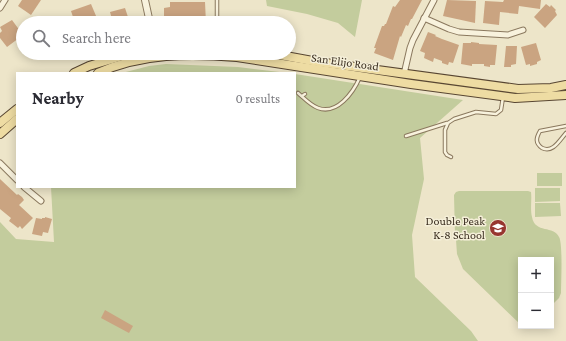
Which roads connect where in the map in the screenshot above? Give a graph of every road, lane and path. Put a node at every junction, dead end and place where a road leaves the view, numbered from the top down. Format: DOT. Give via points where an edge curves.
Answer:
graph roads {
  1 [pos="5,0"];
  2 [pos="145,0"];
  3 [pos="217,0"];
  4 [pos="434,0"];
  5 [pos="0,8"];
  6 [pos="148,16"];
  7 [pos="217,16"];
  8 [pos="424,18"];
  9 [pos="523,30"];
  10 [pos="296,58"];
  11 [pos="109,60"];
  12 [pos="139,60"];
  13 [pos="255,60"];
  14 [pos="76,72"];
  15 [pos="101,72"];
  16 [pos="404,74"];
  17 [pos="360,77"];
  18 [pos="566,85"];
  19 [pos="298,93"];
  20 [pos="305,94"];
  21 [pos="566,95"];
  22 [pos="302,96"];
  23 [pos="503,97"];
  24 [pos="16,110"];
  25 [pos="16,120"];
  26 [pos="0,123"];
  27 [pos="448,123"];
  28 [pos="566,126"];
  29 [pos="0,134"];
  30 [pos="566,134"];
  31 [pos="406,136"];
  32 [pos="451,157"];
  33 [pos="0,163"];
  34 [pos="15,174"];
  35 [pos="25,188"];
  36 [pos="41,201"];
  1 -- 5 [label="street"];
  2 -- 6 [label="street"];
  3 -- 7 [label="lane"];
  4 -- 8 [label="street"];
  8 -- 9 [label="street" via="459,32 508,35"];
  8 -- 16 [label="street" via="410,48"];
  10 -- 16 [label="main road, San Elijo Road"];
  11 -- 14 [label="main road"];
  12 -- 15 [label="main road, San Elijo Road"];
  13 -- 17 [label="main road, San Elijo Road"];
  16 -- 18 [label="main road, San Elijo Road" via="518,89"];
  17 -- 22 [label="lane" via="346,98 331,110 316,108"];
  17 -- 23 [label="main road, San Elijo Road"];
  19 -- 22 [label="lane"];
  20 -- 22 [label="lane"];
  21 -- 23 [label="main road, San Elijo Road"];
  23 -- 27 [label="lane" via="501,110 496,114 476,112"];
  24 -- 26 [label="main road"];
  25 -- 29 [label="main road"];
  27 -- 31 [label="lane"];
  27 -- 32 [label="lane" via="445,130 446,152"];
  28 -- 30 [label="lane" via="540,131 536,138 537,143 542,148 550,150"];
  33 -- 34 [label="street"];
  35 -- 36 [label="street"];
}
